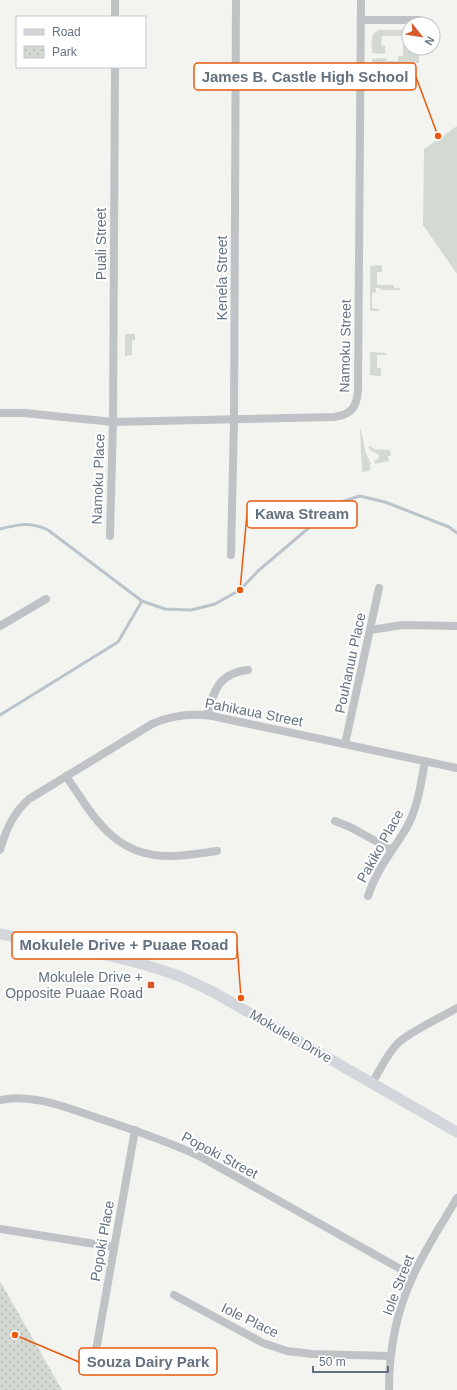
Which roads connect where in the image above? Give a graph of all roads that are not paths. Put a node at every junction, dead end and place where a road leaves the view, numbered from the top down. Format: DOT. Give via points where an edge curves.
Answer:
graph roads {
  1 [pos="115,0"];
  2 [pos="236,0"];
  3 [pos="361,0"];
  4 [pos="115,16"];
  5 [pos="361,20"];
  6 [pos="401,20"];
  7 [pos="115,68"];
  8 [pos="0,413"];
  9 [pos="234,419"];
  10 [pos="113,422"];
  11 [pos="110,536"];
  12 [pos="231,555"];
  13 [pos="379,588"];
  14 [pos="46,599"];
  15 [pos="0,626"];
  16 [pos="457,626"];
  17 [pos="370,630"];
  18 [pos="248,670"];
  19 [pos="207,715"];
  20 [pos="345,744"];
  21 [pos="425,761"];
  22 [pos="457,768"];
  23 [pos="66,776"];
  24 [pos="335,821"];
  25 [pos="0,850"];
  26 [pos="392,850"];
  27 [pos="217,851"];
  28 [pos="368,896"];
  29 [pos="0,934"];
  30 [pos="457,1008"];
  31 [pos="372,1082"];
  32 [pos="0,1100"];
  33 [pos="135,1130"];
  34 [pos="457,1132"];
  35 [pos="457,1198"];
  36 [pos="1,1229"];
  37 [pos="114,1247"];
  38 [pos="413,1276"];
  39 [pos="174,1295"];
  40 [pos="95,1356"];
  41 [pos="391,1356"];
  42 [pos="389,1390"];
  1 -- 4 [label="street"];
  2 -- 9 [label="street, Kenela Street"];
  3 -- 5 [label="street, Namoku Street"];
  5 -- 6 [label="street"];
  5 -- 9 [label="street, Namoku Street" via="356,403 350,412 340,416"];
  7 -- 10 [label="street, Puali Street"];
  8 -- 10 [label="street, Namoku Street"];
  9 -- 10 [label="street, Namoku Street"];
  9 -- 12 [label="street, Kenela Street"];
  10 -- 11 [label="street, Namoku Place"];
  13 -- 17 [label="street, Pouhanuu Place"];
  14 -- 15 [label="street"];
  16 -- 17 [label="street" via="403,625"];
  17 -- 20 [label="street, Pouhanuu Place"];
  18 -- 19 [label="street" via="234,673 221,682 213,695"];
  19 -- 20 [label="street, Pahikaua Street"];
  19 -- 23 [label="street, Pahikaua Street" via="190,714 161,720"];
  20 -- 21 [label="street, Pahikaua Street"];
  21 -- 22 [label="street, Pahikaua Street"];
  21 -- 26 [label="street, Pakiko Place" via="415,808 408,826"];
  23 -- 25 [label="street, Pahikaua Street" via="29,799 14,815"];
  23 -- 27 [label="street" via="103,828 130,848 160,856"];
  24 -- 26 [label="street" via="350,826"];
  26 -- 28 [label="street, Pakiko Place" via="376,874"];
  29 -- 31 [label="street, Mokulele Drive" via="100,954 180,976 215,993"];
  30 -- 31 [label="street" via="398,1043"];
  31 -- 34 [label="street, Mokulele Drive"];
  32 -- 33 [label="street, Popoki Street" via="28,1098 48,1102"];
  33 -- 37 [label="street, Popoki Place"];
  33 -- 38 [label="street, Popoki Street" via="202,1157"];
  35 -- 38 [label="street, Iole Street"];
  36 -- 37 [label="street"];
  37 -- 40 [label="street, Popoki Place"];
  38 -- 41 [label="street, Iole Street" via="399,1315"];
  39 -- 41 [label="street, Iole Place" via="251,1338 275,1348 313,1354"];
  41 -- 42 [label="street, Iole Street"];
}
